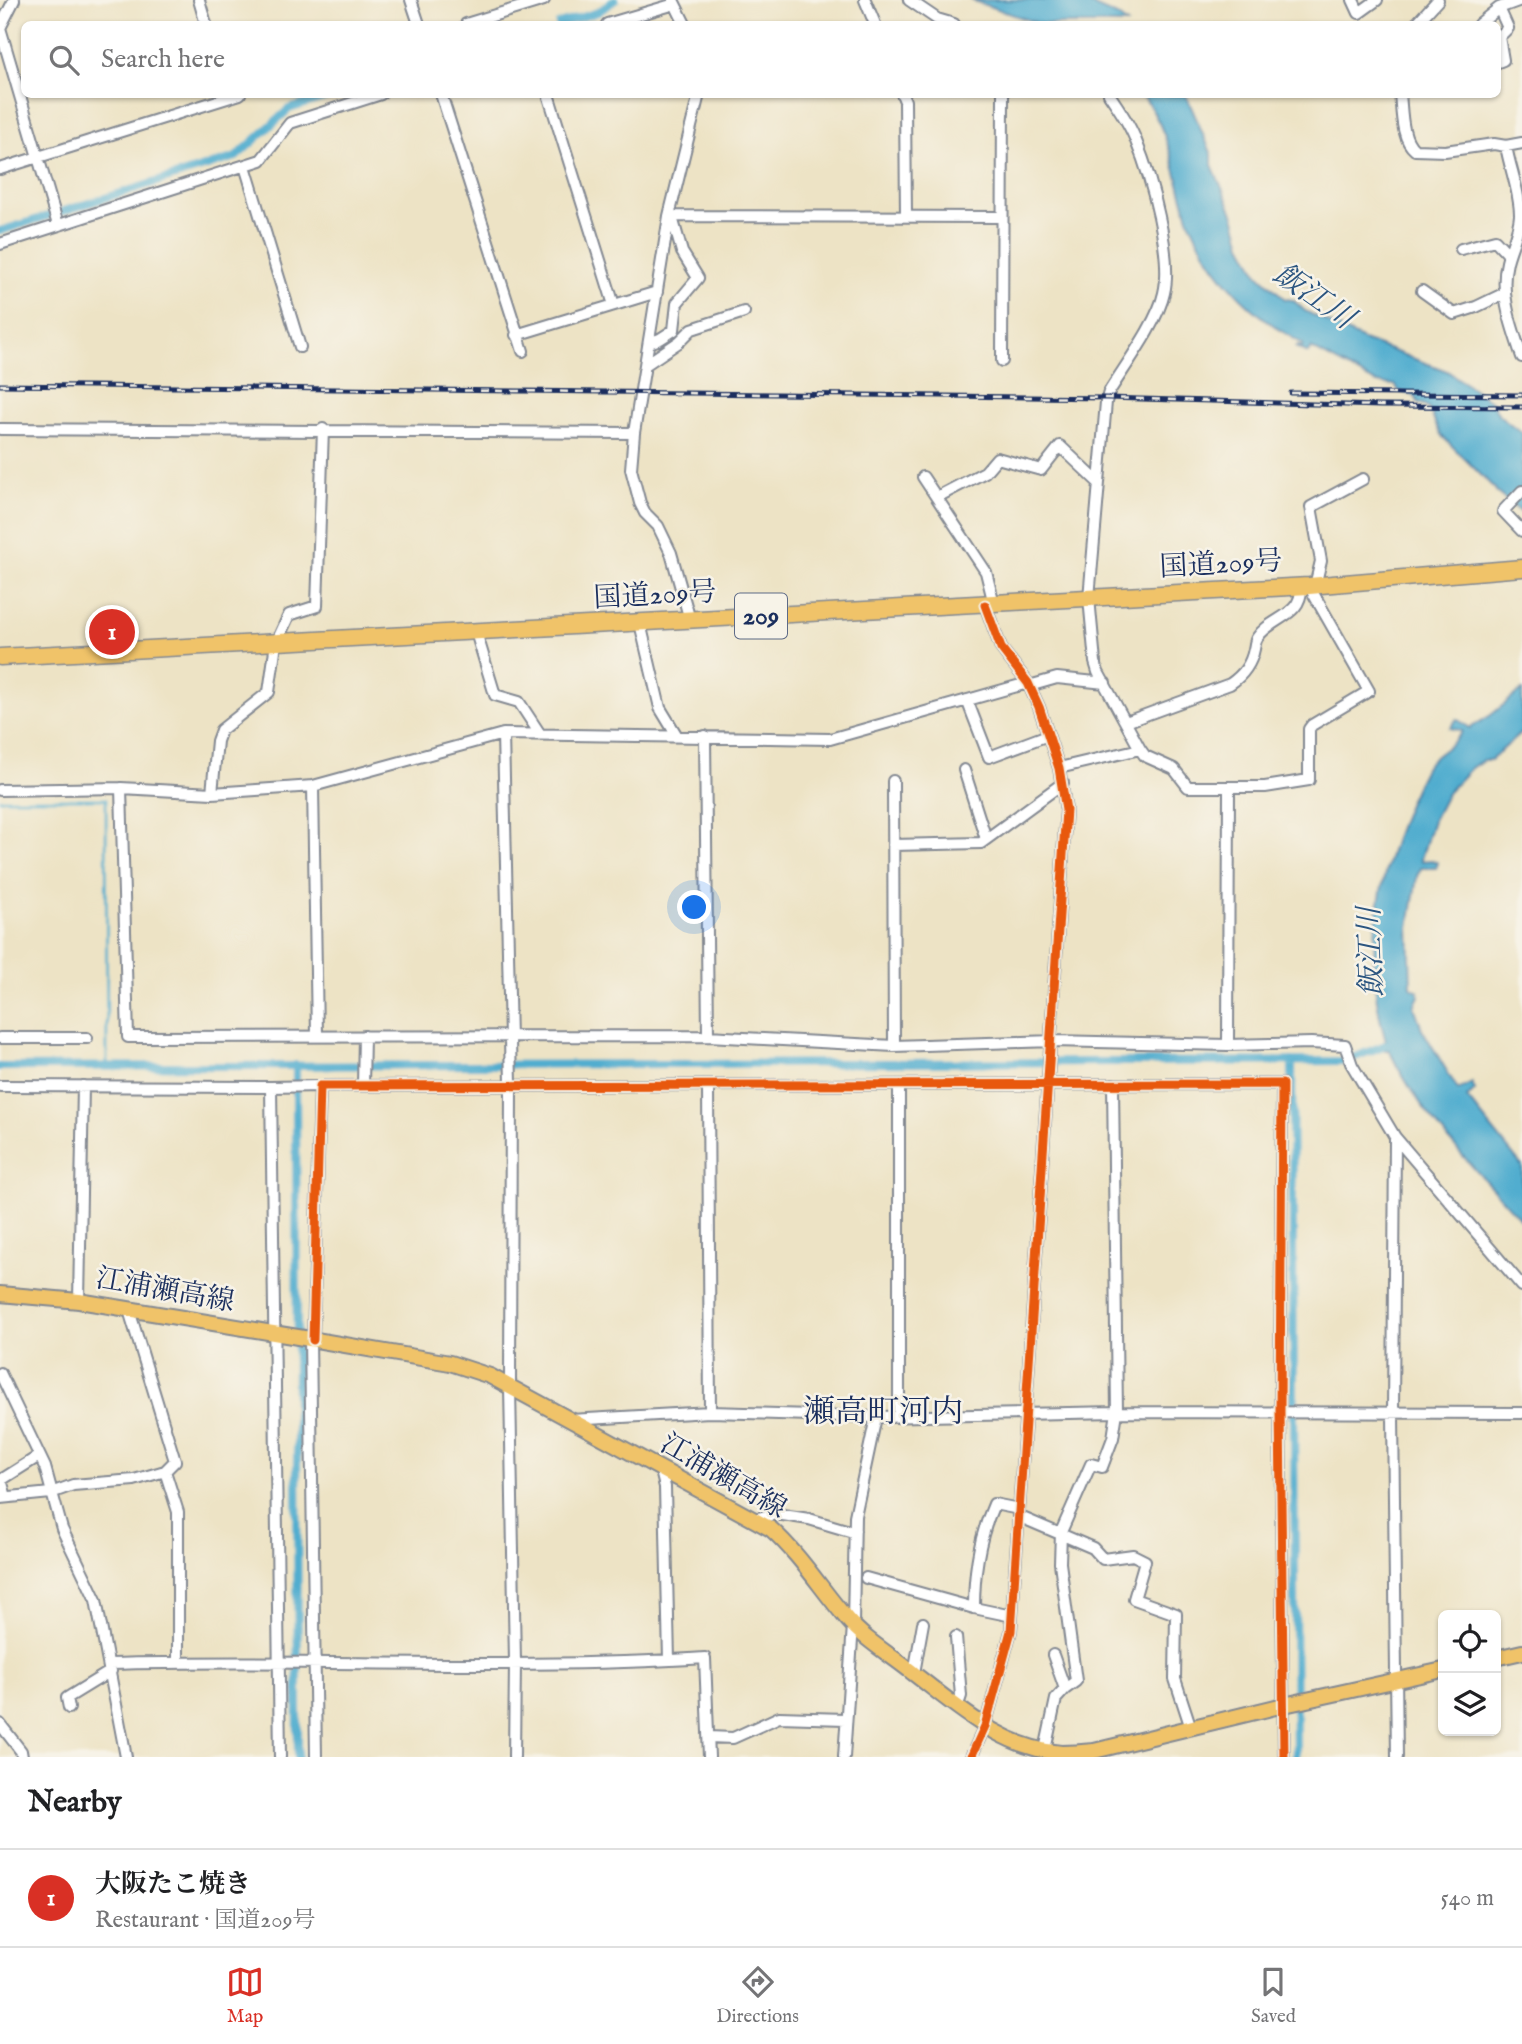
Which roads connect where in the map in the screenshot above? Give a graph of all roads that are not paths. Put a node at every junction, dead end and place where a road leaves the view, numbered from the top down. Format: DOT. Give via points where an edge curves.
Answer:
graph roads {
  1 [pos="14,0"];
  2 [pos="199,0"];
  3 [pos="411,0"];
  4 [pos="542,0"];
  5 [pos="865,0"];
  6 [pos="909,0"];
  7 [pos="1353,0"];
  8 [pos="1377,0"];
  9 [pos="1438,0"];
  10 [pos="1521,0"];
  11 [pos="674,2"];
  12 [pos="1499,8"];
  13 [pos="205,21"];
  14 [pos="418,21"];
  15 [pos="476,21"];
  16 [pos="616,21"];
  17 [pos="684,21"];
  18 [pos="874,21"];
  19 [pos="944,21"];
  20 [pos="1419,21"];
  21 [pos="1483,21"];
  22 [pos="1501,35"];
  23 [pos="21,97"];
  24 [pos="21,98"];
  25 [pos="226,98"];
  26 [pos="368,98"];
  27 [pos="442,98"];
  28 [pos="549,98"];
  29 [pos="698,98"];
  30 [pos="904,98"];
  31 [pos="1003,98"];
  32 [pos="1112,98"];
  33 [pos="1400,98"];
  34 [pos="1522,144"];
  35 [pos="1506,146"];
  36 [pos="39,156"];
  37 [pos="245,166"];
  38 [pos="0,169"];
  39 [pos="669,216"];
  40 [pos="906,217"];
  41 [pos="1002,217"];
  42 [pos="58,225"];
  43 [pos="0,244"];
  44 [pos="1461,249"];
  45 [pos="1509,255"];
  46 [pos="1422,291"];
  47 [pos="657,292"];
  48 [pos="1505,293"];
  49 [pos="614,305"];
  50 [pos="744,312"];
  51 [pos="516,335"];
  52 [pos="649,343"];
  53 [pos="300,347"];
  54 [pos="523,351"];
  55 [pos="1522,357"];
  56 [pos="1002,361"];
  57 [pos="645,365"];
  58 [pos="0,429"];
  59 [pos="323,429"];
  60 [pos="635,433"];
  61 [pos="923,477"];
  62 [pos="1363,479"];
  63 [pos="1099,483"];
  64 [pos="1522,491"];
  65 [pos="937,497"];
  66 [pos="1522,531"];
  67 [pos="1522,568"];
  68 [pos="1309,586"];
  69 [pos="1089,598"];
  70 [pos="990,605"];
  71 [pos="690,621"];
  72 [pos="640,623"];
  73 [pos="475,632"];
  74 [pos="276,643"];
  75 [pos="0,657"];
  76 [pos="1105,683"];
  77 [pos="1029,685"];
  78 [pos="967,700"];
  79 [pos="1126,722"];
  80 [pos="503,734"];
  81 [pos="540,734"];
  82 [pos="1048,735"];
  83 [pos="677,736"];
  84 [pos="705,737"];
  85 [pos="1140,749"];
  86 [pos="1059,768"];
  87 [pos="964,770"];
  88 [pos="893,781"];
  89 [pos="1063,783"];
  90 [pos="313,786"];
  91 [pos="1229,787"];
  92 [pos="121,788"];
  93 [pos="0,790"];
  94 [pos="212,793"];
  95 [pos="986,839"];
  96 [pos="893,845"];
  97 [pos="317,1036"];
  98 [pos="708,1036"];
  99 [pos="0,1038"];
  100 [pos="87,1038"];
  101 [pos="511,1038"];
  102 [pos="364,1039"];
  103 [pos="1053,1041"];
  104 [pos="1228,1045"];
  105 [pos="894,1046"];
  106 [pos="1049,1082"];
  107 [pos="363,1084"];
  108 [pos="511,1084"];
  109 [pos="1113,1084"];
  110 [pos="899,1085"];
  111 [pos="0,1086"];
  112 [pos="83,1086"];
  113 [pos="320,1086"];
  114 [pos="708,1086"];
  115 [pos="271,1087"];
  116 [pos="1395,1137"];
  117 [pos="1522,1286"];
  118 [pos="0,1294"];
  119 [pos="79,1301"];
  120 [pos="129,1310"];
  121 [pos="278,1335"];
  122 [pos="312,1340"];
  123 [pos="0,1373"];
  124 [pos="510,1387"];
  125 [pos="710,1412"];
  126 [pos="1117,1412"];
  127 [pos="1280,1412"];
  128 [pos="1522,1413"];
  129 [pos="1026,1415"];
  130 [pos="1393,1415"];
  131 [pos="876,1417"];
  132 [pos="899,1417"];
  133 [pos="570,1420"];
  134 [pos="39,1456"];
  135 [pos="660,1467"];
  136 [pos="165,1471"];
  137 [pos="51,1493"];
  138 [pos="3,1497"];
  139 [pos="1019,1513"];
  140 [pos="754,1519"];
  141 [pos="855,1530"];
  142 [pos="1061,1532"];
  143 [pos="866,1578"];
  144 [pos="974,1608"];
  145 [pos="1012,1616"];
  146 [pos="923,1623"];
  147 [pos="853,1625"];
  148 [pos="957,1637"];
  149 [pos="1522,1652"];
  150 [pos="1053,1655"];
  151 [pos="1501,1657"];
  152 [pos="669,1660"];
  153 [pos="178,1661"];
  154 [pos="515,1662"];
  155 [pos="281,1663"];
  156 [pos="314,1664"];
  157 [pos="110,1667"];
  158 [pos="1438,1671"];
  159 [pos="914,1673"];
  160 [pos="1398,1680"];
  161 [pos="1065,1689"];
  162 [pos="1283,1705"];
  163 [pos="957,1707"];
  164 [pos="69,1708"];
  165 [pos="845,1719"];
  166 [pos="0,1724"];
  167 [pos="985,1726"];
  168 [pos="1191,1728"];
  169 [pos="709,1737"];
  170 [pos="1045,1750"];
  171 [pos="1094,1754"];
  172 [pos="22,1757"];
  173 [pos="127,1757"];
  174 [pos="280,1757"];
  175 [pos="316,1757"];
  176 [pos="514,1757"];
  177 [pos="709,1757"];
  178 [pos="844,1757"];
  179 [pos="971,1757"];
  180 [pos="1284,1757"];
  181 [pos="1397,1757"];
  1 -- 23 [label="street" via="0,28"];
  2 -- 13 [label="street"];
  3 -- 14 [label="street"];
  4 -- 15 [label="street"];
  5 -- 18 [label="street"];
  6 -- 19 [label="street"];
  7 -- 8 [label="street" via="1359,13"];
  9 -- 20 [label="street"];
  10 -- 12 [label="street"];
  11 -- 16 [label="street"];
  11 -- 17 [label="street"];
  12 -- 21 [label="street"];
  12 -- 22 [label="street" via="1507,28"];
  24 -- 36 [label="street"];
  25 -- 36 [label="street"];
  26 -- 37 [label="street" via="290,123 261,160"];
  27 -- 51 [label="street"];
  28 -- 49 [label="street"];
  29 -- 39 [label="street"];
  30 -- 40 [label="street"];
  31 -- 41 [label="street"];
  32 -- 63 [label="street" via="1136,140 1159,218 1166,278 1154,318 1109,392"];
  33 -- 35 [label="street" via="1415,150"];
  34 -- 35 [label="street"];
  35 -- 45 [label="street" via="1520,207"];
  36 -- 38 [label="street"];
  36 -- 42 [label="street"];
  37 -- 42 [label="street"];
  37 -- 53 [label="street"];
  39 -- 40 [label="street"];
  39 -- 47 [label="street"];
  39 -- 52 [label="street" via="698,278 677,303 674,330"];
  40 -- 41 [label="street"];
  41 -- 56 [label="street"];
  42 -- 43 [label="street"];
  44 -- 45 [label="street" via="1495,240"];
  45 -- 48 [label="street"];
  46 -- 48 [label="street" via="1454,314"];
  47 -- 49 [label="street"];
  47 -- 52 [label="street"];
  48 -- 55 [label="street"];
  49 -- 51 [label="street"];
  50 -- 57 [label="street" via="692,329"];
  51 -- 54 [label="street"];
  52 -- 57 [label="street"];
  57 -- 60 [label="street"];
  58 -- 59 [label="street"];
  59 -- 60 [label="street"];
  59 -- 74 [label="street" via="317,606 289,615"];
  60 -- 71 [label="street" via="631,469 636,490 671,553"];
  61 -- 65 [label="street"];
  62 -- 68 [label="street" via="1311,508 1321,561"];
  63 -- 65 [label="street" via="1060,446 1041,470 997,458 985,472"];
  63 -- 69 [label="street"];
  64 -- 66 [label="street" via="1503,511"];
  65 -- 70 [label="street" via="986,572"];
  67 -- 68 [label="highway, 国道209号 / 209"];
  68 -- 69 [label="highway, 国道209号 / 209"];
  68 -- 79 [label="street" via="1297,605 1258,637 1239,678"];
  68 -- 91 [label="street" via="1369,691 1309,729 1309,780"];
  69 -- 70 [label="highway, 国道209号 / 209"];
  69 -- 76 [label="street" via="1095,662"];
  70 -- 71 [label="highway, 国道209号 / 209"];
  70 -- 77 [label="street" via="1001,648"];
  71 -- 72 [label="highway, 国道209号 / 209"];
  72 -- 73 [label="highway, 国道209号 / 209"];
  72 -- 83 [label="street" via="660,708"];
  73 -- 74 [label="highway, 国道209号 / 209"];
  73 -- 81 [label="street" via="495,695 519,702"];
  74 -- 75 [label="highway, 国道209号 / 209"];
  74 -- 94 [label="street" via="269,692 221,730"];
  76 -- 77 [label="street" via="1058,678"];
  76 -- 79 [label="street"];
  77 -- 78 [label="street"];
  77 -- 82 [label="street"];
  78 -- 82 [label="street" via="989,757"];
  78 -- 84 [label="street" via="830,739"];
  79 -- 85 [label="street"];
  80 -- 81 [label="street"];
  80 -- 90 [label="street"];
  80 -- 101 [label="street"];
  81 -- 83 [label="street"];
  82 -- 86 [label="street"];
  83 -- 84 [label="street"];
  84 -- 98 [label="street"];
  85 -- 86 [label="street"];
  85 -- 91 [label="street" via="1144,756 1174,769 1188,786"];
  86 -- 89 [label="street"];
  87 -- 95 [label="street"];
  88 -- 96 [label="street"];
  89 -- 95 [label="street"];
  89 -- 103 [label="street" via="1066,810"];
  90 -- 94 [label="street"];
  90 -- 97 [label="street"];
  91 -- 104 [label="street"];
  92 -- 93 [label="street"];
  92 -- 94 [label="street"];
  92 -- 97 [label="street" via="128,1037"];
  95 -- 96 [label="street" via="981,843"];
  96 -- 105 [label="street"];
  97 -- 102 [label="street"];
  98 -- 101 [label="street"];
  98 -- 105 [label="street"];
  99 -- 100 [label="street"];
  101 -- 102 [label="street"];
  101 -- 108 [label="street"];
  102 -- 107 [label="street"];
  103 -- 104 [label="street"];
  103 -- 105 [label="street"];
  103 -- 106 [label="street"];
  104 -- 116 [label="street" via="1345,1045"];
  106 -- 109 [label="street"];
  106 -- 110 [label="street"];
  106 -- 129 [label="street"];
  107 -- 108 [label="street"];
  107 -- 113 [label="street"];
  108 -- 114 [label="street"];
  108 -- 124 [label="street"];
  109 -- 126 [label="street"];
  109 -- 127 [label="street" via="1282,1084"];
  110 -- 114 [label="street"];
  110 -- 132 [label="street"];
  111 -- 112 [label="street"];
  112 -- 115 [label="street"];
  112 -- 119 [label="street"];
  113 -- 115 [label="street"];
  113 -- 122 [label="street"];
  114 -- 125 [label="street"];
  115 -- 121 [label="street"];
  116 -- 117 [label="street"];
  116 -- 130 [label="street"];
  118 -- 119 [label="main road, 江浦瀬高線"];
  119 -- 120 [label="main road, 江浦瀬高線"];
  120 -- 121 [label="main road, 江浦瀬高線"];
  120 -- 136 [label="street" via="175,1461"];
  121 -- 122 [label="main road, 江浦瀬高線"];
  121 -- 155 [label="street"];
  122 -- 124 [label="main road, 江浦瀬高線" via="450,1363"];
  122 -- 156 [label="street"];
  123 -- 134 [label="street"];
  124 -- 133 [label="main road, 江浦瀬高線"];
  124 -- 154 [label="street"];
  125 -- 131 [label="street"];
  125 -- 133 [label="street"];
  126 -- 127 [label="street"];
  126 -- 129 [label="street"];
  126 -- 142 [label="street" via="1102,1467 1091,1464"];
  127 -- 130 [label="street"];
  127 -- 162 [label="street"];
  128 -- 130 [label="street"];
  129 -- 132 [label="street"];
  129 -- 139 [label="street"];
  130 -- 160 [label="street"];
  131 -- 132 [label="street"];
  131 -- 141 [label="street"];
  133 -- 135 [label="main road, 江浦瀬高線"];
  134 -- 137 [label="street"];
  134 -- 138 [label="street" via="1,1480"];
  135 -- 140 [label="main road, 江浦瀬高線"];
  135 -- 152 [label="street" via="665,1487"];
  136 -- 137 [label="street"];
  136 -- 153 [label="street" via="178,1511"];
  137 -- 138 [label="street"];
  137 -- 157 [label="street" via="62,1529 96,1600"];
  139 -- 142 [label="street"];
  139 -- 144 [label="street" via="995,1504 984,1527"];
  139 -- 145 [label="street"];
  140 -- 141 [label="street" via="776,1514"];
  140 -- 147 [label="main road, 江浦瀬高線" via="796,1553"];
  141 -- 147 [label="street"];
  142 -- 161 [label="street" via="1060,1563 1076,1681"];
  142 -- 168 [label="street" via="1093,1548 1103,1559 1133,1555 1144,1561 1134,1599 1176,1614 1175,1679"];
  143 -- 144 [label="street"];
  144 -- 145 [label="street"];
  145 -- 167 [label="street"];
  146 -- 159 [label="street"];
  147 -- 159 [label="main road, 江浦瀬高線"];
  147 -- 165 [label="street"];
  148 -- 163 [label="street" via="961,1696"];
  149 -- 151 [label="main road"];
  150 -- 161 [label="street"];
  152 -- 154 [label="street"];
  152 -- 169 [label="street" via="705,1658"];
  153 -- 155 [label="street"];
  153 -- 157 [label="street"];
  154 -- 156 [label="street"];
  154 -- 176 [label="street"];
  155 -- 156 [label="street"];
  155 -- 174 [label="street"];
  156 -- 175 [label="street"];
  157 -- 164 [label="street" via="67,1698"];
  157 -- 173 [label="street"];
  158 -- 160 [label="main road, 江浦瀬高線"];
  159 -- 163 [label="main road, 江浦瀬高線"];
  160 -- 162 [label="main road, 江浦瀬高線"];
  160 -- 181 [label="street"];
  161 -- 170 [label="street" via="1056,1699"];
  162 -- 168 [label="main road, 江浦瀬高線"];
  162 -- 180 [label="street"];
  163 -- 167 [label="main road, 江浦瀬高線"];
  165 -- 169 [label="street" via="779,1717 733,1738"];
  165 -- 178 [label="street"];
  166 -- 172 [label="street"];
  167 -- 170 [label="main road, 江浦瀬高線" via="1010,1740"];
  167 -- 179 [label="street"];
  168 -- 171 [label="main road, 江浦瀬高線"];
  169 -- 177 [label="street"];
  170 -- 171 [label="main road, 江浦瀬高線"];
}
